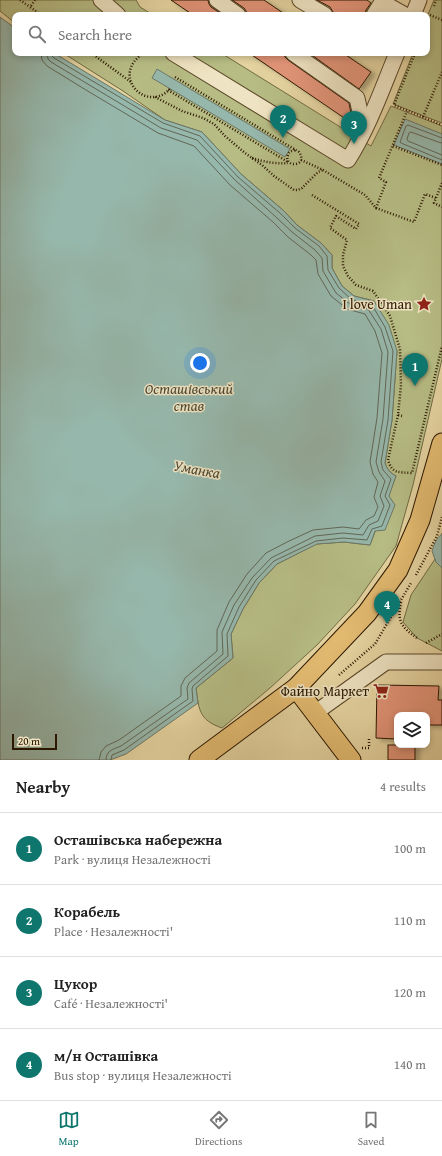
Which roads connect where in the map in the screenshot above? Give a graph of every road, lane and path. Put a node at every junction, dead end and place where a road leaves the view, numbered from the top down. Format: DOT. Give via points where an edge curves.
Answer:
graph roads {
  1 [pos="20,0"];
  2 [pos="35,0"];
  3 [pos="101,0"];
  4 [pos="217,0"];
  5 [pos="300,0"];
  6 [pos="419,0"];
  7 [pos="381,1"];
  8 [pos="30,7"];
  9 [pos="37,12"];
  10 [pos="115,12"];
  11 [pos="234,12"];
  12 [pos="320,12"];
  13 [pos="376,12"];
  14 [pos="400,12"];
  15 [pos="414,12"];
  16 [pos="430,15"];
  17 [pos="442,20"];
  18 [pos="95,56"];
  19 [pos="139,56"];
  20 [pos="178,56"];
  21 [pos="297,56"];
  22 [pos="396,56"];
  23 [pos="414,56"];
  24 [pos="442,72"];
  25 [pos="175,77"];
  26 [pos="130,82"];
  27 [pos="155,96"];
  28 [pos="407,111"];
  29 [pos="423,117"];
  30 [pos="442,125"];
  31 [pos="364,130"];
  32 [pos="393,146"];
  33 [pos="295,150"];
  34 [pos="248,156"];
  35 [pos="301,160"];
  36 [pos="290,163"];
  37 [pos="442,165"];
  38 [pos="323,170"];
  39 [pos="442,183"];
  40 [pos="312,195"];
  41 [pos="436,198"];
  42 [pos="376,208"];
  43 [pos="442,208"];
  44 [pos="442,346"];
  45 [pos="398,415"];
  46 [pos="402,416"];
  47 [pos="442,443"];
  48 [pos="402,599"];
  49 [pos="442,634"];
  50 [pos="417,638"];
  51 [pos="426,643"];
  52 [pos="442,662"];
  53 [pos="296,688"];
  54 [pos="315,713"];
  55 [pos="369,739"];
  56 [pos="354,754"];
  57 [pos="199,760"];
  1 -- 8 [label="path"];
  2 -- 8 [label="path"];
  3 -- 10 [label="street"];
  4 -- 11 [label="street"];
  5 -- 12 [label="street"];
  6 -- 15 [label="street"];
  7 -- 13 [label="street"];
  7 -- 14 [label="street"];
  8 -- 9 [label="path"];
  16 -- 17 [label="path"];
  18 -- 26 [label="path"];
  19 -- 26 [label="path" via="132,64"];
  20 -- 31 [label="street" via="348,160"];
  21 -- 31 [label="street" via="357,98"];
  22 -- 31 [label="street"];
  23 -- 28 [label="path" via="394,105"];
  24 -- 29 [label="path"];
  25 -- 33 [label="path"];
  26 -- 27 [label="path" via="142,94"];
  27 -- 34 [label="path" via="214,124"];
  27 -- 36 [label="path" via="164,94 169,89"];
  28 -- 29 [label="path"];
  28 -- 32 [label="path"];
  29 -- 30 [label="path"];
  32 -- 37 [label="path"];
  32 -- 42 [label="path" via="380,178 386,182"];
  33 -- 35 [label="path" via="301,155"];
  33 -- 36 [label="path" via="288,153"];
  34 -- 36 [label="path" via="264,162"];
  34 -- 38 [label="path" via="296,190"];
  35 -- 36 [label="path" via="294,165"];
  35 -- 38 [label="path"];
  38 -- 42 [label="path" via="365,194"];
  39 -- 41 [label="path"];
  40 -- 45 [label="path" via="359,224 356,229 336,216 330,228 347,240 343,266 348,276 356,285 373,291 390,316 400,349"];
  41 -- 42 [label="path" via="425,194 414,222"];
  41 -- 43 [label="path" via="434,203"];
  44 -- 45 [label="path" via="412,474 393,470 388,460"];
  45 -- 46 [label="path"];
  47 -- 53 [label="main road" via="420,520 398,570 367,613"];
  48 -- 50 [label="path" via="400,621 406,630"];
  49 -- 51 [label="path"];
  52 -- 54 [label="street" via="386,662"];
  53 -- 54 [label="main road"];
  53 -- 57 [label="main road"];
  54 -- 56 [label="main road"];
  55 -- 56 [label="path" via="369,748"];
}
